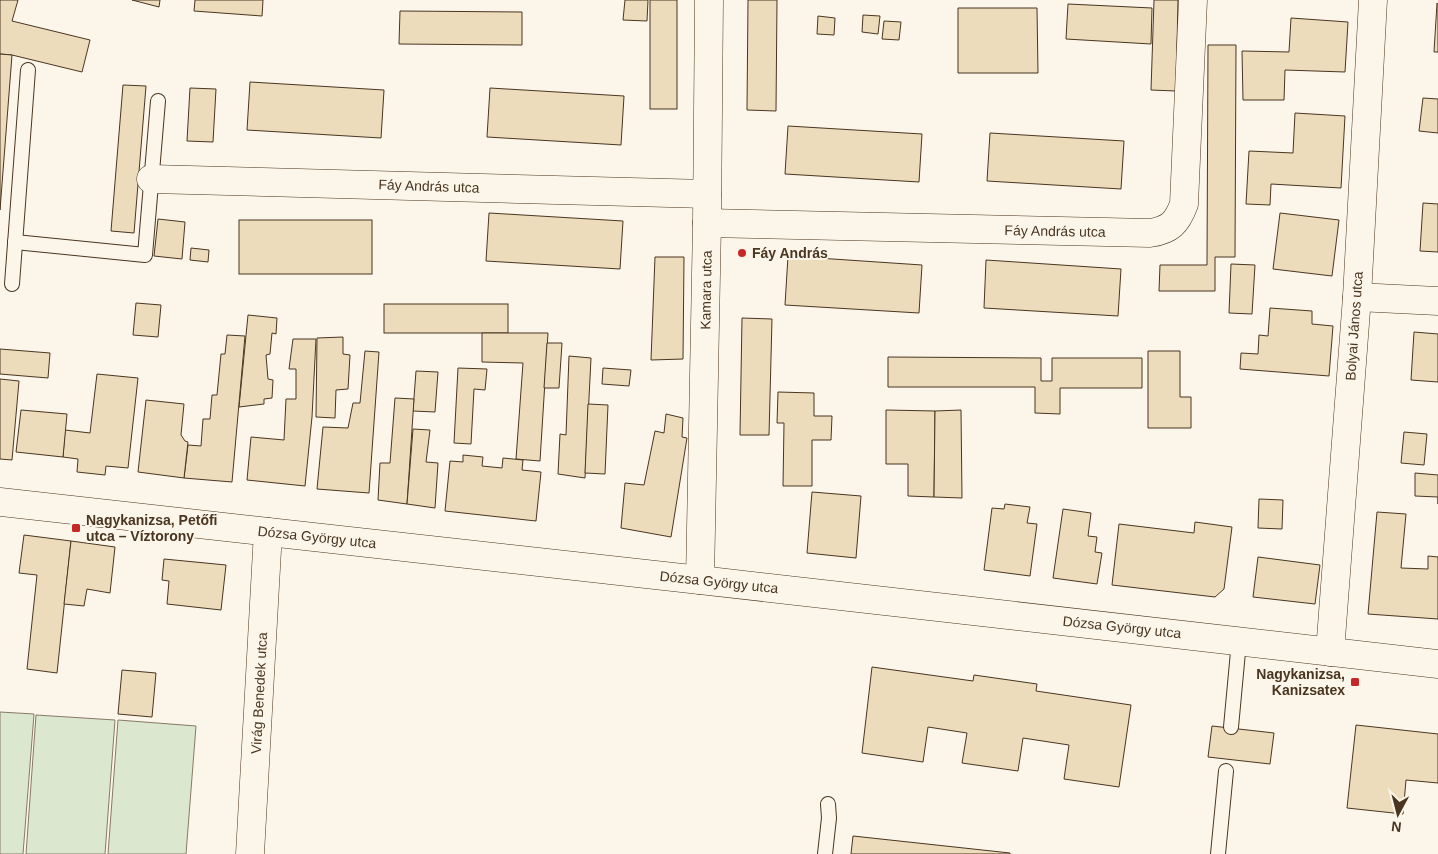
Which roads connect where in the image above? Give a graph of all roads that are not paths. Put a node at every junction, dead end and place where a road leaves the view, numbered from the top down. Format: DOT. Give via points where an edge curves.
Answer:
graph roads {
  1 [pos="709,0"];
  2 [pos="1193,0"];
  3 [pos="1373,0"];
  4 [pos="28,70"];
  5 [pos="158,101"];
  6 [pos="151,179"];
  7 [pos="707,194"];
  8 [pos="707,223"];
  9 [pos="15,242"];
  10 [pos="12,284"];
  11 [pos="1356,297"];
  12 [pos="1438,301"];
  13 [pos="0,502"];
  14 [pos="268,532"];
  15 [pos="700,580"];
  16 [pos="1240,641"];
  17 [pos="1330,652"];
  18 [pos="1438,664"];
  19 [pos="1231,727"];
  20 [pos="1226,771"];
  21 [pos="828,804"];
  22 [pos="250,854"];
  23 [pos="825,854"];
  24 [pos="1218,854"];
  1 -- 7 [label="street, Kamara utca"];
  2 -- 8 [label="street, Fáy András utca" via="1184,204 1177,219 1164,230 1150,233"];
  3 -- 11 [label="street, Bolyai János utca"];
  4 -- 9 [label="lane"];
  5 -- 6 [label="lane"];
  6 -- 7 [label="street, Fáy András utca"];
  6 -- 9 [label="lane" via="145,254"];
  7 -- 8 [label="street, Kamara utca"];
  8 -- 15 [label="street, Kamara utca"];
  9 -- 10 [label="lane"];
  11 -- 12 [label="street"];
  11 -- 17 [label="street, Bolyai János utca"];
  13 -- 14 [label="street, Dózsa György utca"];
  14 -- 15 [label="street, Dózsa György utca"];
  14 -- 22 [label="street, Virág Benedek utca"];
  15 -- 16 [label="street, Dózsa György utca"];
  16 -- 17 [label="street, Dózsa György utca"];
  16 -- 19 [label="lane"];
  17 -- 18 [label="street, Dózsa György utca"];
  20 -- 24 [label="lane"];
  21 -- 23 [label="lane"];
}
